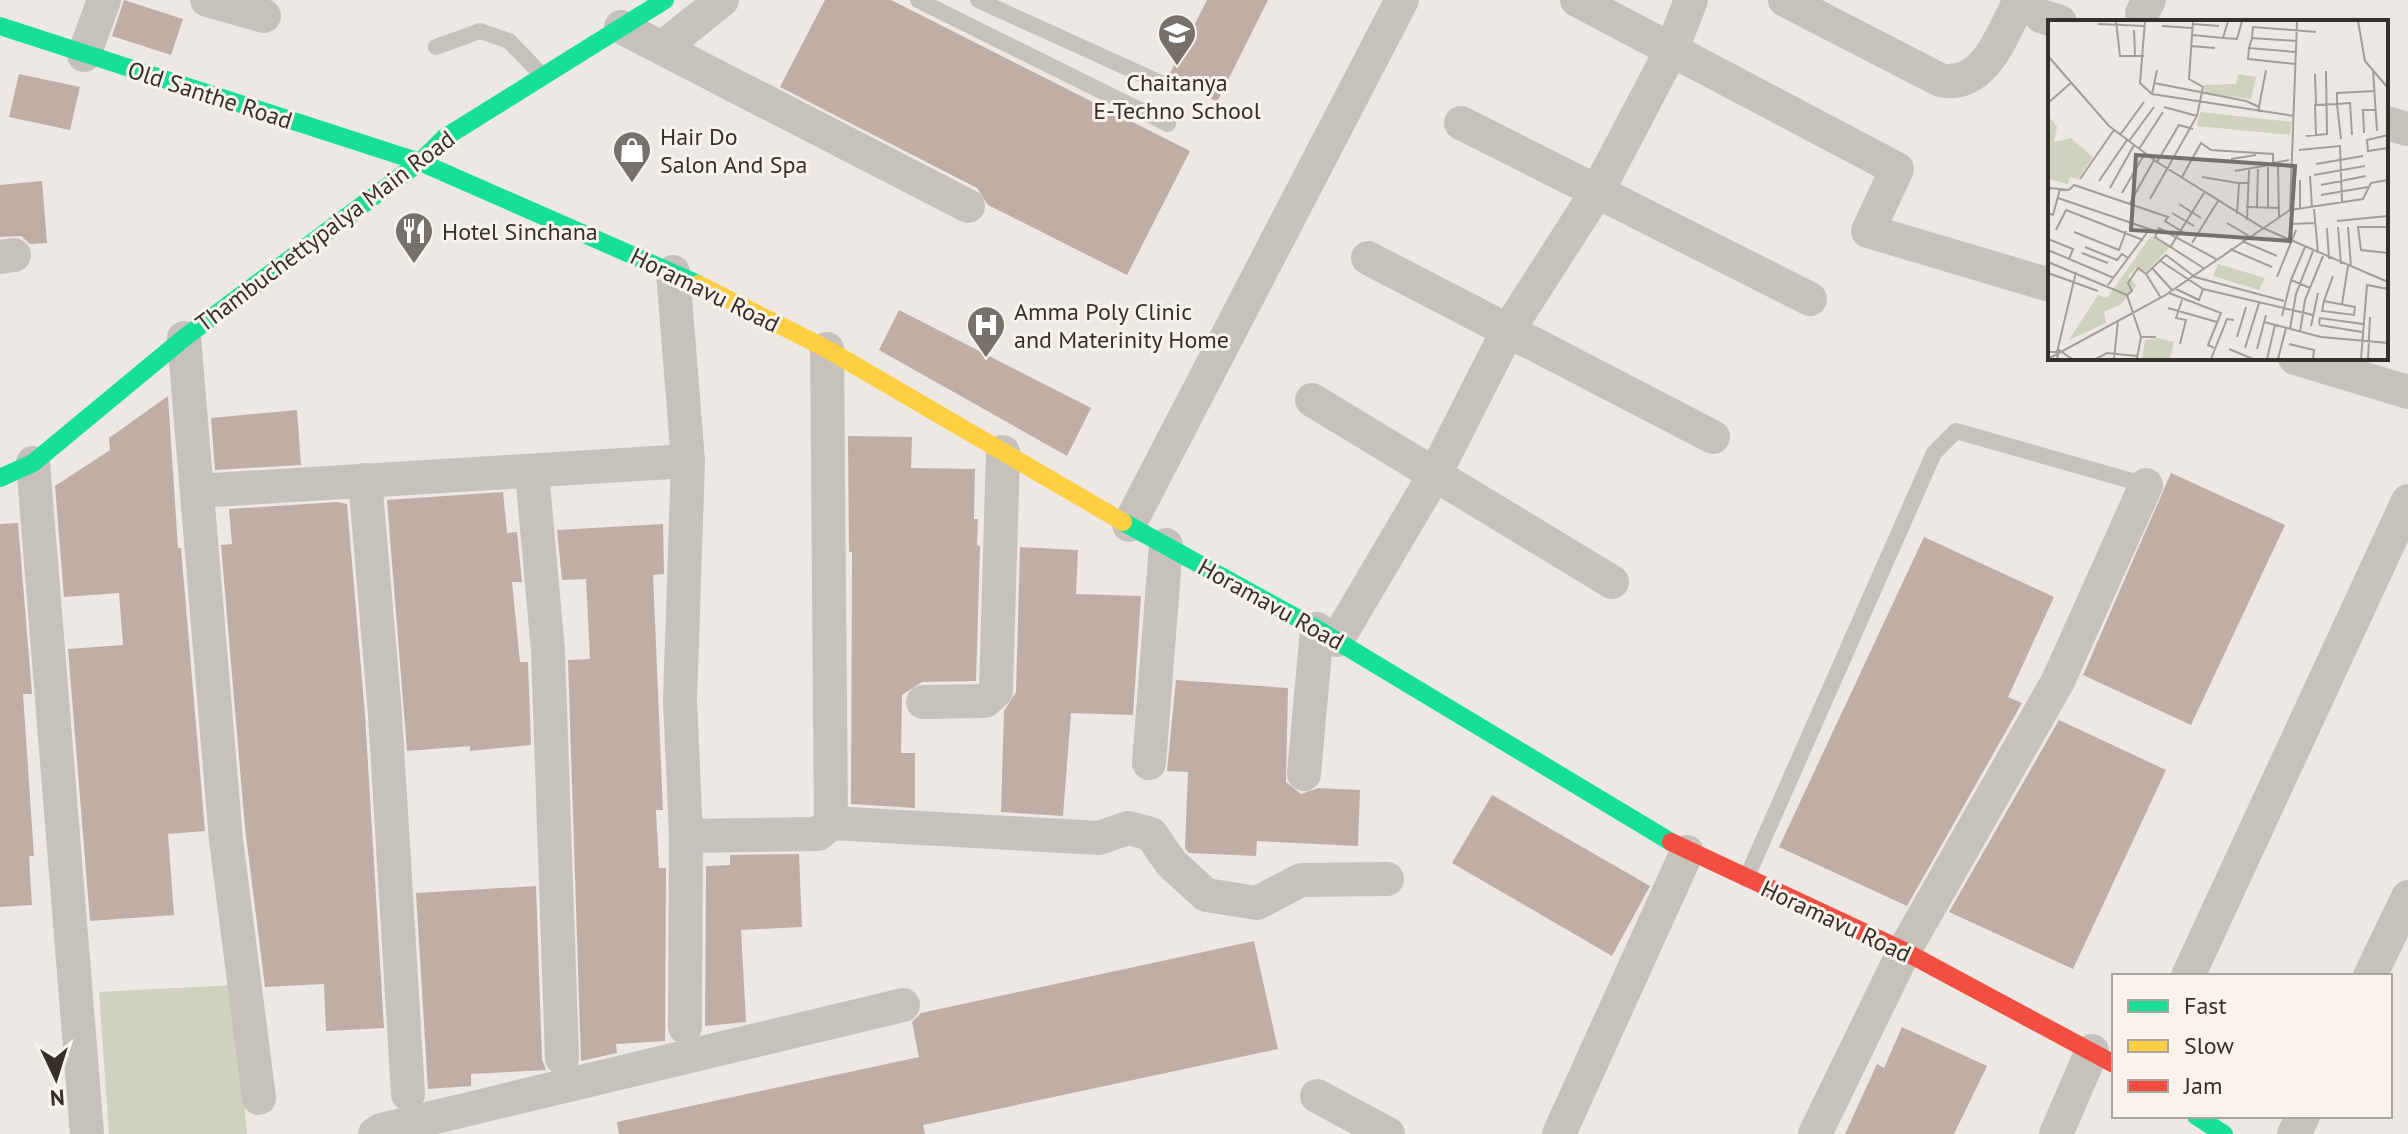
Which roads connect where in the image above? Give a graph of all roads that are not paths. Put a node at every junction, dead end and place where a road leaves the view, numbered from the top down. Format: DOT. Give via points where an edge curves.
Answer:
graph roads {
  1 [pos="104,0"];
  2 [pos="207,0"];
  3 [pos="665,0"];
  4 [pos="722,0"];
  5 [pos="918,0"];
  6 [pos="978,0"];
  7 [pos="1402,0"];
  8 [pos="1577,0"];
  9 [pos="1691,0"];
  10 [pos="1789,1"];
  11 [pos="2040,13"];
  12 [pos="264,16"];
  13 [pos="0,26"];
  14 [pos="621,27"];
  15 [pos="436,47"];
  16 [pos="662,48"];
  17 [pos="1672,49"];
  18 [pos="84,55"];
  19 [pos="543,76"];
  20 [pos="1163,84"];
  21 [pos="1461,123"];
  22 [pos="1168,124"];
  23 [pos="2388,124"];
  24 [pos="2408,129"];
  25 [pos="420,162"];
  26 [pos="1598,190"];
  27 [pos="968,206"];
  28 [pos="1368,258"];
  29 [pos="673,272"];
  30 [pos="2048,284"];
  31 [pos="1810,299"];
  32 [pos="1507,332"];
  33 [pos="184,338"];
  34 [pos="827,349"];
  35 [pos="2302,360"];
  36 [pos="2408,392"];
  37 [pos="1312,400"];
  38 [pos="1713,437"];
  39 [pos="1003,452"];
  40 [pos="688,461"];
  41 [pos="33,463"];
  42 [pos="532,473"];
  43 [pos="1435,474"];
  44 [pos="0,478"];
  45 [pos="365,480"];
  46 [pos="2146,485"];
  47 [pos="197,491"];
  48 [pos="2408,501"];
  49 [pos="1129,525"];
  50 [pos="1166,545"];
  51 [pos="1612,582"];
  52 [pos="1327,635"];
  53 [pos="923,702"];
  54 [pos="1149,763"];
  55 [pos="1304,774"];
  56 [pos="831,823"];
  57 [pos="686,836"];
  58 [pos="1687,852"];
  59 [pos="1387,879"];
  60 [pos="1745,879"];
  61 [pos="2408,897"];
  62 [pos="1904,951"];
  63 [pos="2189,974"];
  64 [pos="2371,974"];
  65 [pos="903,1005"];
  66 [pos="685,1027"];
  67 [pos="562,1058"];
  68 [pos="2103,1058"];
  69 [pos="408,1094"];
  70 [pos="1317,1096"];
  71 [pos="259,1098"];
  72 [pos="2199,1118"];
  73 [pos="87,1134"];
  74 [pos="375,1134"];
  75 [pos="1388,1134"];
  76 [pos="1559,1134"];
  77 [pos="1815,1134"];
  78 [pos="2056,1134"];
  79 [pos="2224,1134"];
  1 -- 18 [label="street"];
  2 -- 12 [label="street"];
  3 -- 14 [label="street, Thambuchettypalya Main Road"];
  4 -- 16 [label="street"];
  5 -- 22 [label="lane"];
  6 -- 20 [label="lane"];
  7 -- 49 [label="street"];
  8 -- 17 [label="street"];
  9 -- 17 [label="street"];
  10 -- 11 [label="street" via="1954,83 1977,72"];
  13 -- 18 [label="street, Old Santhe Road"];
  14 -- 16 [label="street"];
  14 -- 19 [label="street, Thambuchettypalya Main Road"];
  15 -- 19 [label="lane" via="480,31 509,41"];
  16 -- 27 [label="street"];
  17 -- 26 [label="street"];
  17 -- 30 [label="street" via="1897,169 1868,231"];
  18 -- 25 [label="street, Old Santhe Road"];
  19 -- 25 [label="street, Thambuchettypalya Main Road" via="444,138"];
  21 -- 26 [label="street"];
  23 -- 24 [label="street"];
  25 -- 29 [label="street, Horamavu Road"];
  25 -- 33 [label="street, Thambuchettypalya Main Road"];
  26 -- 31 [label="street"];
  26 -- 32 [label="street"];
  28 -- 32 [label="street"];
  29 -- 34 [label="street, Horamavu Road"];
  29 -- 40 [label="street"];
  32 -- 38 [label="street"];
  32 -- 43 [label="street"];
  33 -- 41 [label="street, Thambuchettypalya Main Road"];
  33 -- 47 [label="street"];
  34 -- 39 [label="street, Horamavu Road"];
  34 -- 56 [label="street"];
  35 -- 36 [label="street"];
  37 -- 43 [label="street"];
  39 -- 49 [label="street, Horamavu Road"];
  39 -- 53 [label="street" via="996,691 985,701"];
  40 -- 42 [label="street"];
  40 -- 57 [label="street" via="680,700"];
  41 -- 44 [label="street, Thambuchettypalya Main Road"];
  41 -- 73 [label="street"];
  42 -- 45 [label="street"];
  42 -- 67 [label="street" via="548,651"];
  43 -- 51 [label="street"];
  43 -- 52 [label="street"];
  45 -- 47 [label="street"];
  45 -- 69 [label="street"];
  46 -- 60 [label="lane" via="1956,431 1934,453"];
  46 -- 62 [label="street" via="2058,681"];
  47 -- 71 [label="street" via="226,840"];
  48 -- 63 [label="street"];
  49 -- 50 [label="street, Horamavu Road"];
  50 -- 52 [label="street, Horamavu Road"];
  50 -- 54 [label="street"];
  52 -- 55 [label="street"];
  52 -- 58 [label="street, Horamavu Road"];
  56 -- 57 [label="street" via="818,834"];
  56 -- 59 [label="street" via="1099,838 1128,828 1151,834 1171,863 1206,895 1257,903 1301,880"];
  57 -- 66 [label="street"];
  58 -- 60 [label="street, Horamavu Road"];
  58 -- 76 [label="street"];
  60 -- 62 [label="street, Horamavu Road"];
  61 -- 64 [label="street"];
  62 -- 68 [label="street, Horamavu Road"];
  62 -- 77 [label="street"];
  65 -- 74 [label="street"];
  68 -- 78 [label="street"];
  70 -- 75 [label="street"];
  72 -- 79 [label="street"];
}
